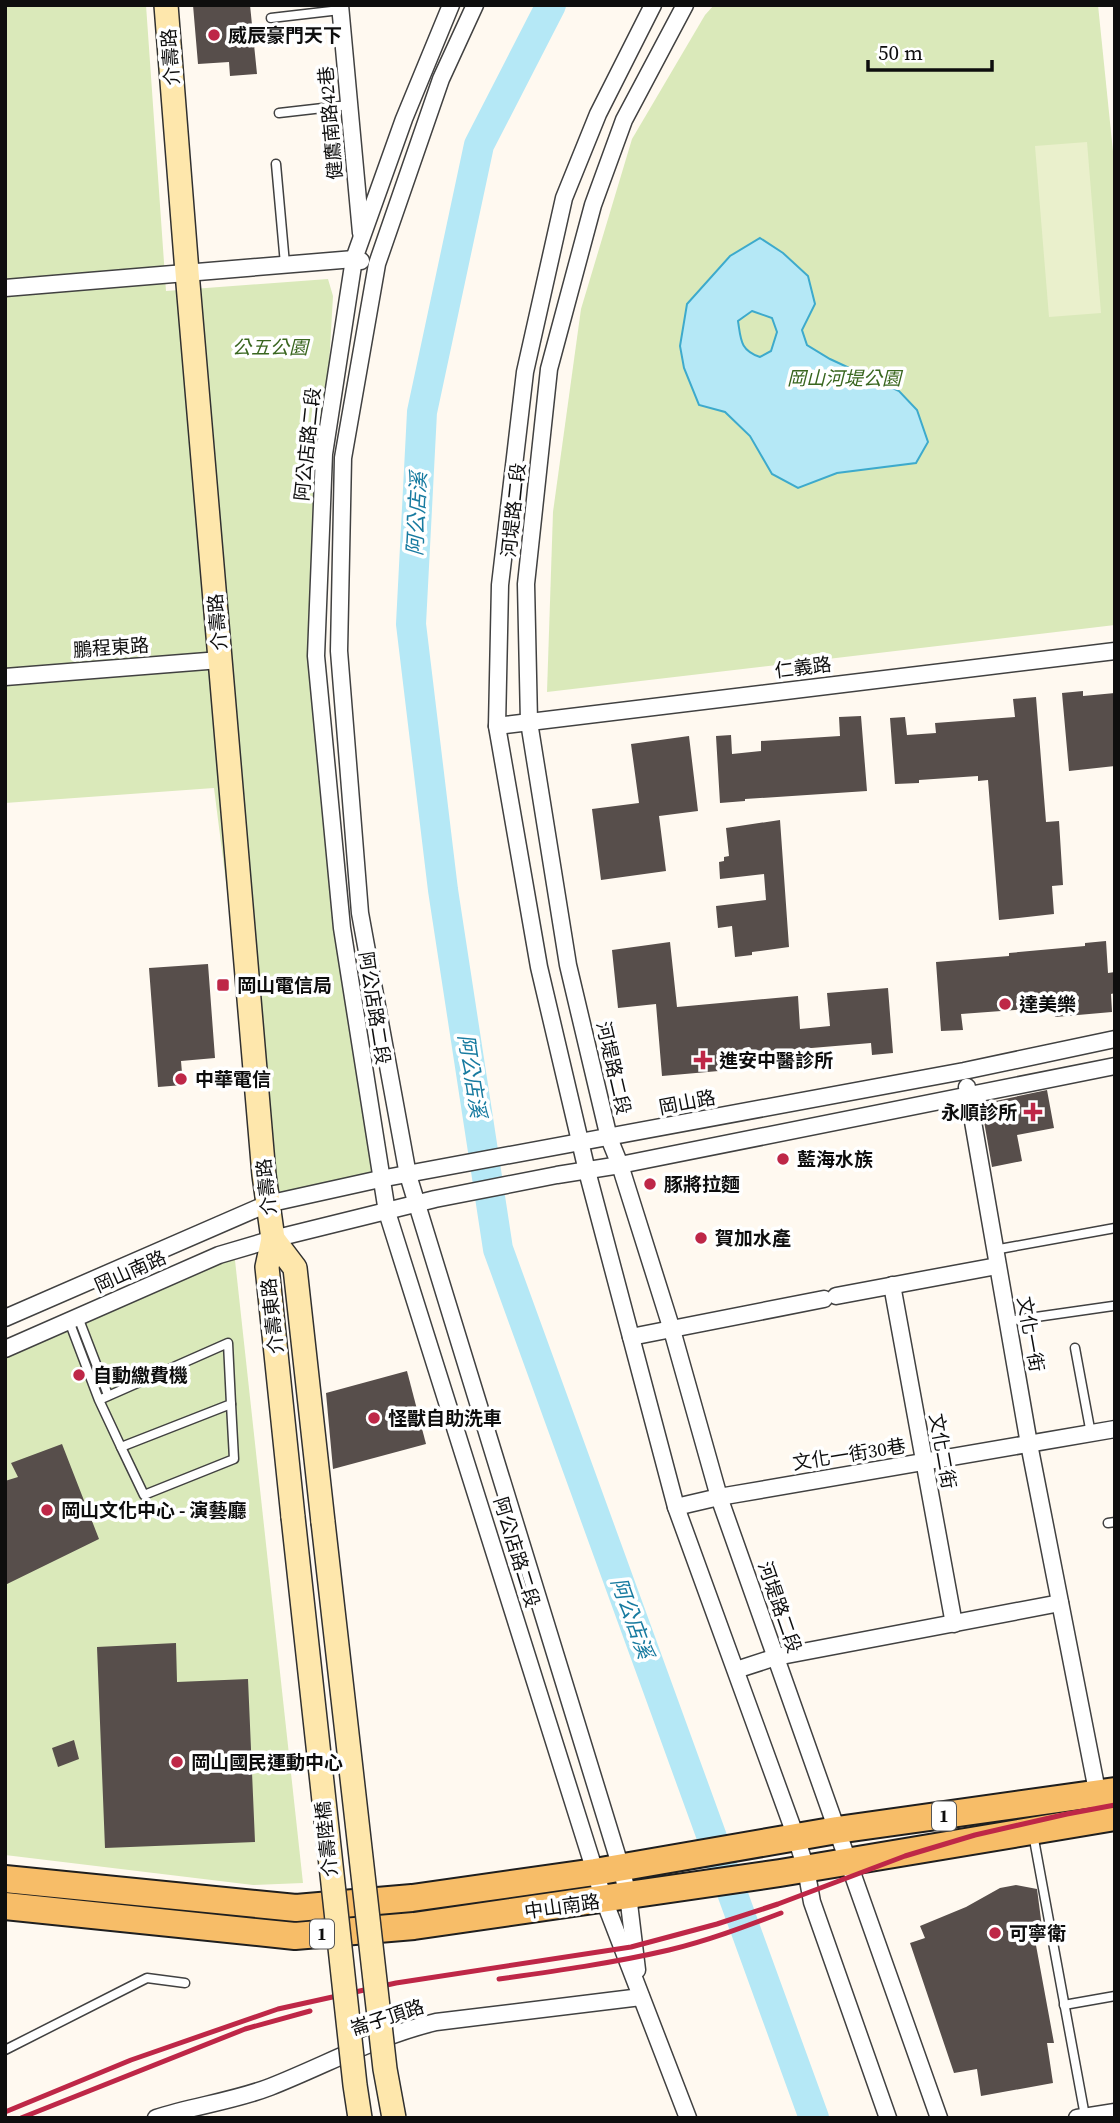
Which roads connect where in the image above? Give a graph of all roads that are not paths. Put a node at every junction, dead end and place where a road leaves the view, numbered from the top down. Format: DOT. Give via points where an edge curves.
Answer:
graph roads {
  1 [pos="166,5"];
  2 [pos="452,5"];
  3 [pos="475,5"];
  4 [pos="653,5"];
  5 [pos="685,5"];
  6 [pos="340,8"];
  7 [pos="271,18"];
  8 [pos="349,105"];
  9 [pos="279,113"];
  10 [pos="276,164"];
  11 [pos="361,238"];
  12 [pos="354,259"];
  13 [pos="285,264"];
  14 [pos="377,264"];
  15 [pos="187,272"];
  16 [pos="5,288"];
  17 [pos="1115,650"];
  18 [pos="220,660"];
  19 [pos="5,677"];
  20 [pos="529,722"];
  21 [pos="497,726"];
  22 [pos="1112,1040"];
  23 [pos="1114,1069"];
  24 [pos="964,1071"];
  25 [pos="968,1094"];
  26 [pos="609,1138"];
  27 [pos="581,1142"];
  28 [pos="620,1165"];
  29 [pos="587,1171"];
  30 [pos="408,1175"];
  31 [pos="380,1179"];
  32 [pos="267,1204"];
  33 [pos="416,1205"];
  34 [pos="387,1212"];
  35 [pos="1115,1228"];
  36 [pos="273,1239"];
  37 [pos="996,1258"];
  38 [pos="892,1285"];
  39 [pos="1113,1306"];
  40 [pos="5,1318"];
  41 [pos="74,1319"];
  42 [pos="1007,1321"];
  43 [pos="672,1330"];
  44 [pos="631,1337"];
  45 [pos="1075,1348"];
  46 [pos="5,1349"];
  47 [pos="108,1395"];
  48 [pos="99,1400"];
  49 [pos="231,1405"];
  50 [pos="1115,1429"];
  51 [pos="1091,1434"];
  52 [pos="1029,1444"];
  53 [pos="121,1447"];
  54 [pos="924,1463"];
  55 [pos="719,1497"];
  56 [pos="676,1507"];
  57 [pos="293,1517"];
  58 [pos="323,1522"];
  59 [pos="1060,1603"];
  60 [pos="954,1624"];
  61 [pos="776,1657"];
  62 [pos="736,1670"];
  63 [pos="1107,1805"];
  64 [pos="837,1830"];
  65 [pos="1033,1831"];
  66 [pos="785,1839"];
  67 [pos="848,1862"];
  68 [pos="615,1869"];
  69 [pos="806,1869"];
  70 [pos="5,1879"];
  71 [pos="623,1897"];
  72 [pos="5,1906"];
  73 [pos="185,1983"];
  74 [pos="1115,1996"];
  75 [pos="641,1997"];
  76 [pos="1064,2005"];
  77 [pos="5,2050"];
  78 [pos="1115,2112"];
  79 [pos="1081,2117"];
  80 [pos="156,2118"];
  81 [pos="360,2118"];
  82 [pos="394,2118"];
  83 [pos="688,2118"];
  84 [pos="888,2118"];
  85 [pos="939,2118"];
  1 -- 15 [label="main road, 介壽路"];
  2 -- 11 [label="street, 阿公店路二段"];
  3 -- 14 [label="street, 阿公店路二段" via="441,79"];
  4 -- 21 [label="street, 河堤路二段" via="598,114 564,198 525,372 500,585"];
  5 -- 20 [label="street, 河堤路二段" via="624,120 593,205 549,369 526,584"];
  6 -- 7 [label="lane"];
  6 -- 8 [label="street, 健鷹南路42巷"];
  8 -- 9 [label="lane"];
  8 -- 11 [label="street, 健鷹南路42巷"];
  10 -- 13 [label="lane"];
  11 -- 12 [label="street, 阿公店路二段"];
  12 -- 13 [label="street"];
  12 -- 14 [label="street"];
  12 -- 31 [label="street, 阿公店路二段" via="324,454 316,656 342,928"];
  13 -- 15 [label="street"];
  14 -- 30 [label="street, 阿公店路二段" via="343,458 339,651 360,914"];
  15 -- 16 [label="street"];
  15 -- 18 [label="main road, 介壽路"];
  17 -- 20 [label="street, 仁義路"];
  18 -- 19 [label="street, 鵬程東路"];
  18 -- 32 [label="main road, 介壽路"];
  20 -- 21 [label="street, 仁義路"];
  20 -- 26 [label="street, 河堤路二段" via="568,965"];
  21 -- 27 [label="street, 河堤路二段" via="539,967"];
  22 -- 23 [label="street"];
  22 -- 24 [label="street, 岡山路"];
  23 -- 25 [label="street"];
  24 -- 25 [label="street, 文化一街"];
  24 -- 26 [label="street, 岡山路"];
  25 -- 28 [label="street"];
  25 -- 37 [label="street, 文化一街"];
  26 -- 27 [label="street, 岡山路"];
  26 -- 28 [label="street, 河堤路二段"];
  27 -- 29 [label="street, 河堤路二段"];
  27 -- 30 [label="street, 岡山路"];
  28 -- 29 [label="street"];
  28 -- 43 [label="street, 河堤路二段"];
  29 -- 33 [label="street"];
  29 -- 44 [label="street, 河堤路二段"];
  30 -- 31 [label="street, 岡山路"];
  30 -- 33 [label="street, 阿公店路二段"];
  31 -- 32 [label="street, 岡山路"];
  31 -- 34 [label="street, 阿公店路二段"];
  32 -- 36 [label="main road, 介壽路"];
  32 -- 40 [label="street, 岡山南路"];
  33 -- 34 [label="street"];
  33 -- 68 [label="street, 阿公店路二段"];
  34 -- 36 [label="street"];
  34 -- 68 [label="street, 阿公店路二段"];
  35 -- 37 [label="lane"];
  36 -- 41 [label="street, 岡山南路" via="219,1255"];
  36 -- 57 [label="main road, 介壽東路" via="267,1267"];
  36 -- 58 [label="main road, 介壽東路" via="295,1268"];
  37 -- 38 [label="street"];
  37 -- 42 [label="street, 文化一街"];
  38 -- 43 [label="street"];
  38 -- 54 [label="street, 文化二街"];
  39 -- 42 [label="lane"];
  41 -- 46 [label="street, 岡山南路"];
  41 -- 47 [label="lane"];
  41 -- 48 [label="lane"];
  42 -- 52 [label="street, 文化一街"];
  43 -- 44 [label="street"];
  43 -- 55 [label="street, 河堤路二段"];
  44 -- 56 [label="street, 河堤路二段"];
  45 -- 51 [label="lane"];
  47 -- 48 [label="lane"];
  47 -- 49 [label="lane" via="228,1343"];
  48 -- 53 [label="lane"];
  49 -- 53 [label="lane"];
  49 -- 53 [label="lane" via="234,1460 144,1495"];
  50 -- 51 [label="street, 文化一街30巷"];
  51 -- 52 [label="street, 文化一街30巷"];
  52 -- 54 [label="street, 文化一街30巷"];
  52 -- 59 [label="street, 文化一街"];
  54 -- 55 [label="street, 文化一街30巷"];
  54 -- 60 [label="street, 文化二街"];
  55 -- 56 [label="street, 文化一街30巷"];
  55 -- 61 [label="street, 河堤路二段"];
  56 -- 62 [label="street, 河堤路二段"];
  57 -- 81 [label="main road, 介壽陸橋, bridge"];
  58 -- 82 [label="main road, 介壽陸橋, bridge"];
  59 -- 60 [label="street"];
  59 -- 63 [label="street, 文化一街"];
  60 -- 61 [label="street"];
  61 -- 62 [label="street"];
  61 -- 64 [label="street, 河堤路二段"];
  62 -- 66 [label="street, 河堤路二段"];
  63 -- 64 [label="main road, 中山南路 / 1"];
  63 -- 65 [label="main road, 中山南路 / 1"];
  64 -- 66 [label="main road, 中山南路 / 1"];
  64 -- 67 [label="street, 河堤路二段"];
  65 -- 67 [label="main road, 中山南路 / 1"];
  65 -- 76 [label="lane"];
  66 -- 68 [label="main road, 中山南路 / 1"];
  66 -- 69 [label="street, 河堤路二段"];
  67 -- 69 [label="main road, 中山南路 / 1"];
  67 -- 85 [label="street, 河堤路二段"];
  68 -- 70 [label="main road, 中山南路 / 1" via="412,1898 296,1908"];
  68 -- 71 [label="street, 阿公店路二段"];
  68 -- 71 [label="street, 阿公店路二段"];
  69 -- 71 [label="main road, 中山南路 / 1"];
  69 -- 84 [label="street, 河堤路二段" via="812,1902"];
  71 -- 72 [label="main road, 中山南路 / 1" via="414,1926 295,1936"];
  71 -- 75 [label="street, 阿公店路二段"];
  71 -- 75 [label="street, 阿公店路二段"];
  73 -- 77 [label="lane" via="147,1978"];
  74 -- 76 [label="lane"];
  75 -- 80 [label="street, 崙子頂路" via="410,2028 268,2088"];
  75 -- 83 [label="street, 阿公店路二段"];
  76 -- 79 [label="lane"];
  78 -- 79 [label="street"];
}
